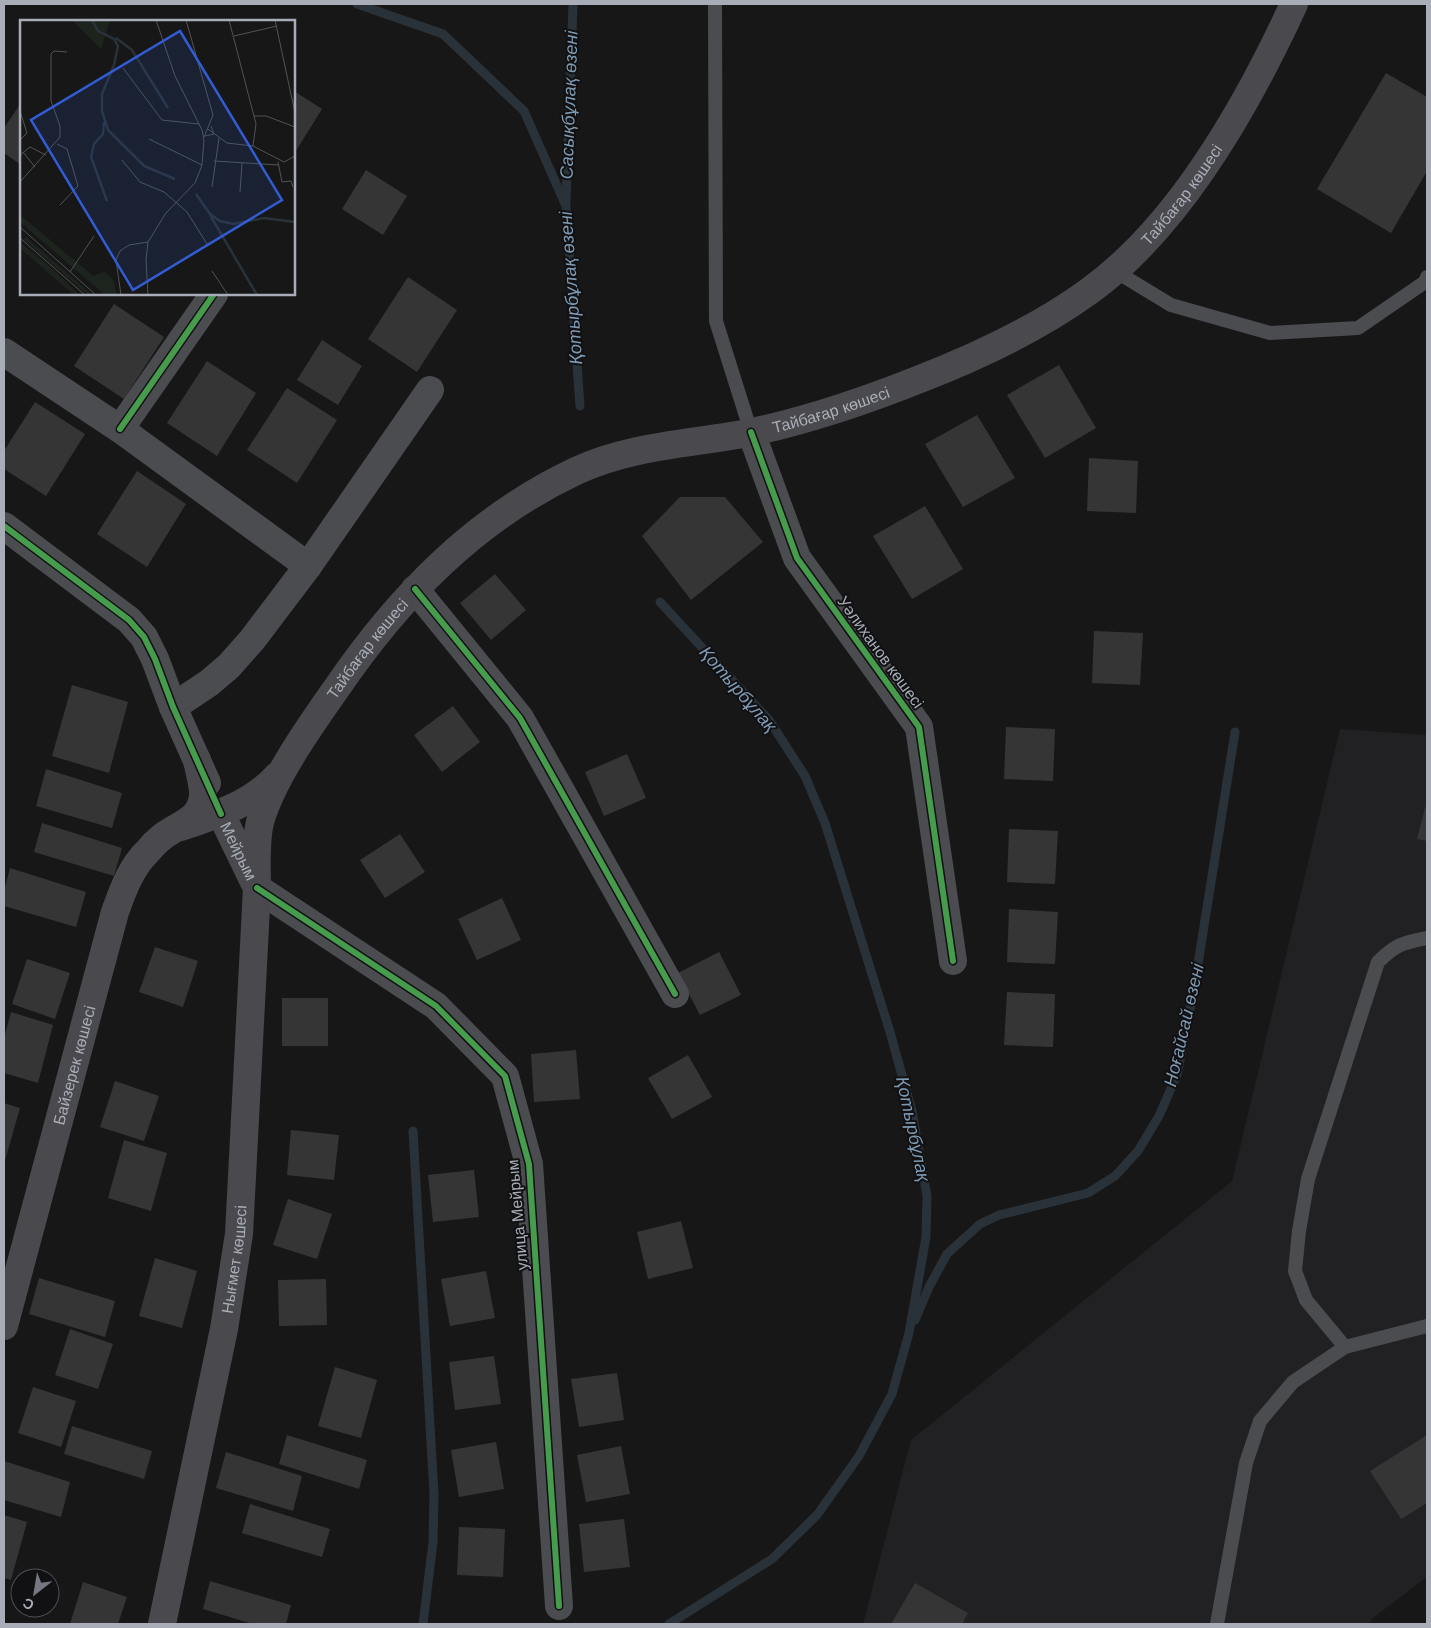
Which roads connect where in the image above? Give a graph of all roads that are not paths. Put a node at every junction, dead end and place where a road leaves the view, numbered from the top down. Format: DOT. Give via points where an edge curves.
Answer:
graph roads {
  1 [pos="1294,4"];
  2 [pos="715,6"];
  3 [pos="1115,271"];
  4 [pos="1427,277"];
  5 [pos="213,295"];
  6 [pos="4,352"];
  7 [pos="430,390"];
  8 [pos="120,429"];
  9 [pos="751,432"];
  10 [pos="4,526"];
  11 [pos="308,566"];
  12 [pos="415,590"];
  13 [pos="172,707"];
  14 [pos="292,756"];
  15 [pos="197,760"];
  16 [pos="221,814"];
  17 [pos="180,827"];
  18 [pos="257,888"];
  19 [pos="1427,938"];
  20 [pos="953,961"];
  21 [pos="675,994"];
  22 [pos="4,1326"];
  23 [pos="1427,1326"];
  24 [pos="1345,1347"];
  25 [pos="559,1606"];
  26 [pos="162,1624"];
  27 [pos="1217,1624"];
  1 -- 3 [label="main road, Тайбағар көшесі" via="1250,90 1212,154 1181,198"];
  2 -- 9 [label="lane" via="716,321"];
  3 -- 4 [label="lane" via="1171,305 1270,333 1358,328 1425,282"];
  3 -- 9 [label="main road, Тайбағар көшесі" via="1044,320 944,370 865,402"];
  5 -- 8 [label="street"];
  6 -- 8 [label="street"];
  7 -- 11 [label="street"];
  8 -- 11 [label="street"];
  9 -- 12 [label="main road, Тайбағар көшесі" via="657,447 578,470 498,515"];
  9 -- 20 [label="street, Уәлиханов көшесі" via="797,558 919,728"];
  10 -- 13 [label="street" via="129,620 144,636"];
  11 -- 13 [label="street" via="229,666"];
  12 -- 14 [label="main road, Тайбағар көшесі" via="361,652"];
  12 -- 21 [label="street" via="520,718"];
  13 -- 15 [label="street"];
  14 -- 15 [label="main road" via="262,781 237,790 216,784"];
  14 -- 16 [label="main road" via="256,795"];
  14 -- 18 [label="main road, Нығмет көшесі" via="260,823"];
  15 -- 16 [label="street"];
  15 -- 17 [label="main road" via="202,800 197,813"];
  16 -- 17 [label="main road"];
  16 -- 18 [label="main road, Мейрым"];
  17 -- 22 [label="main road, Байзерек көшесі" via="163,836 146,852 134,868 115,912"];
  18 -- 25 [label="street, улица Мейрым" via="436,1006 505,1076 529,1164"];
  18 -- 26 [label="main road, Нығмет көшесі" via="239,1234 224,1329"];
  19 -- 24 [label="lane" via="1403,943 1378,962 1308,1179 1295,1271 1306,1300"];
  23 -- 24 [label="lane"];
  24 -- 27 [label="lane" via="1294,1382 1260,1421 1246,1463"];
}
